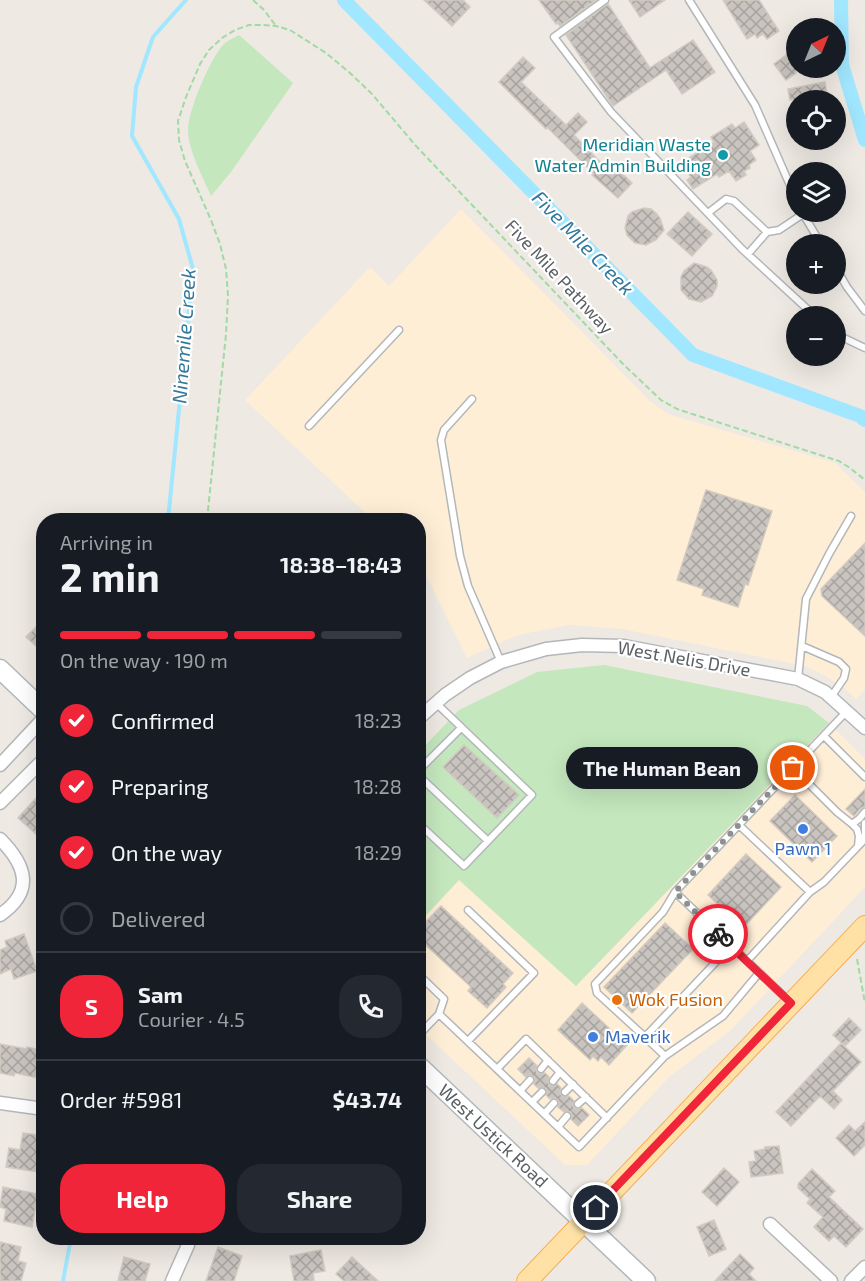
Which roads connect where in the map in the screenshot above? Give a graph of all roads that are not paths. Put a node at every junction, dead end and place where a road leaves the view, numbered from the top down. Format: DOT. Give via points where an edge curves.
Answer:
graph roads {
  1 [pos="604,0"];
  2 [pos="689,0"];
  3 [pos="786,176"];
  4 [pos="708,213"];
  5 [pos="790,222"];
  6 [pos="766,232"];
  7 [pos="748,254"];
  8 [pos="846,285"];
  9 [pos="804,306"];
  10 [pos="865,311"];
  11 [pos="399,330"];
  12 [pos="846,339"];
  13 [pos="865,348"];
  14 [pos="472,399"];
  15 [pos="309,426"];
  16 [pos="851,516"];
  17 [pos="801,646"];
  18 [pos="501,662"];
  19 [pos="0,669"];
  20 [pos="798,679"];
  21 [pos="831,697"];
  22 [pos="36,703"];
  23 [pos="436,704"];
  24 [pos="848,711"];
  25 [pos="426,712"];
  26 [pos="36,727"];
  27 [pos="461,728"];
  28 [pos="865,728"];
  29 [pos="824,736"];
  30 [pos="0,765"];
  31 [pos="426,765"];
  32 [pos="36,767"];
  33 [pos="793,768"];
  34 [pos="865,777"];
  35 [pos="426,781"];
  36 [pos="0,803"];
  37 [pos="865,812"];
  38 [pos="865,823"];
  39 [pos="852,824"];
  40 [pos="739,825"];
  41 [pos="426,830"];
  42 [pos="0,838"];
  43 [pos="488,841"];
  44 [pos="858,846"];
  45 [pos="675,892"];
  46 [pos="810,892"];
  47 [pos="468,910"];
  48 [pos="0,915"];
  49 [pos="865,926"];
  50 [pos="731,946"];
  51 [pos="747,961"];
  52 [pos="759,973"];
  53 [pos="426,982"];
  54 [pos="791,1003"];
  55 [pos="440,1014"];
  56 [pos="426,1028"];
  57 [pos="645,1037"];
  58 [pos="468,1041"];
  59 [pos="666,1056"];
  60 [pos="548,1060"];
  61 [pos="497,1069"];
  62 [pos="541,1069"];
  63 [pos="560,1072"];
  64 [pos="426,1073"];
  65 [pos="530,1080"];
  66 [pos="553,1081"];
  67 [pos="573,1084"];
  68 [pos="520,1091"];
  69 [pos="542,1092"];
  70 [pos="565,1092"];
  71 [pos="586,1097"];
  72 [pos="532,1102"];
  73 [pos="0,1103"];
  74 [pos="554,1103"];
  75 [pos="578,1104"];
  76 [pos="36,1108"];
  77 [pos="544,1114"];
  78 [pos="567,1116"];
  79 [pos="607,1118"];
  80 [pos="558,1126"];
  81 [pos="584,1221"];
  82 [pos="770,1224"];
  83 [pos="188,1245"];
  84 [pos="865,1267"];
  85 [pos="172,1281"];
  86 [pos="527,1281"];
  87 [pos="646,1281"];
  88 [pos="831,1281"];
  89 [pos="852,1281"];
  1 -- 4 [label="lane" via="554,37 611,112"];
  2 -- 3 [label="lane" via="755,105"];
  4 -- 6 [label="lane" via="726,199 734,201"];
  4 -- 7 [label="lane"];
  5 -- 6 [label="lane" via="779,230"];
  6 -- 7 [label="lane"];
  7 -- 9 [label="lane"];
  8 -- 10 [label="lane"];
  11 -- 15 [label="lane"];
  12 -- 13 [label="lane"];
  14 -- 18 [label="lane" via="444,430 441,440 465,576"];
  16 -- 17 [label="lane" via="806,599"];
  17 -- 20 [label="lane"];
  17 -- 21 [label="lane" via="840,662 846,669"];
  18 -- 20 [label="street, West Nelis Drive" via="546,649 624,646"];
  18 -- 23 [label="street, West Nelis Drive" via="470,678"];
  19 -- 22 [label="main road"];
  20 -- 21 [label="street, West Nelis Drive"];
  21 -- 24 [label="street, West Nelis Drive"];
  23 -- 25 [label="street, West Nelis Drive"];
  23 -- 27 [label="lane"];
  24 -- 28 [label="street, West Nelis Drive"];
  24 -- 29 [label="lane"];
  26 -- 30 [label="street"];
  27 -- 31 [label="lane"];
  27 -- 43 [label="lane" via="532,795"];
  29 -- 33 [label="lane"];
  29 -- 34 [label="lane"];
  32 -- 36 [label="street"];
  33 -- 39 [label="lane"];
  33 -- 40 [label="lane"];
  35 -- 43 [label="lane"];
  37 -- 39 [label="lane"];
  38 -- 44 [label="lane" via="865,839"];
  39 -- 44 [label="lane" via="859,836"];
  40 -- 45 [label="lane"];
  40 -- 46 [label="lane"];
  41 -- 43 [label="lane" via="464,866"];
  42 -- 48 [label="street" via="20,862 23,876 21,893 12,907"];
  44 -- 46 [label="lane"];
  45 -- 50 [label="lane"];
  45 -- 57 [label="lane" via="663,912 595,984 597,993"];
  46 -- 51 [label="lane"];
  47 -- 58 [label="lane" via="534,973"];
  49 -- 54 [label="main road"];
  50 -- 51 [label="lane"];
  50 -- 57 [label="lane"];
  51 -- 52 [label="lane"];
  52 -- 54 [label="lane"];
  52 -- 59 [label="lane" via="723,1016"];
  53 -- 55 [label="lane" via="444,999"];
  54 -- 81 [label="main road"];
  55 -- 56 [label="lane"];
  55 -- 58 [label="lane"];
  57 -- 59 [label="lane"];
  58 -- 61 [label="lane"];
  59 -- 79 [label="lane"];
  60 -- 61 [label="lane" via="526,1039"];
  60 -- 62 [label="lane"];
  60 -- 63 [label="lane"];
  61 -- 68 [label="lane"];
  63 -- 66 [label="lane"];
  63 -- 67 [label="lane"];
  64 -- 81 [label="main road, West Ustick Road"];
  65 -- 68 [label="lane"];
  67 -- 70 [label="lane"];
  67 -- 71 [label="lane"];
  68 -- 72 [label="lane"];
  69 -- 72 [label="lane"];
  71 -- 75 [label="lane"];
  71 -- 79 [label="lane"];
  72 -- 77 [label="lane"];
  73 -- 76 [label="street"];
  74 -- 77 [label="lane"];
  77 -- 80 [label="lane"];
  78 -- 80 [label="lane"];
  79 -- 80 [label="lane" via="579,1147"];
  81 -- 86 [label="main road"];
  81 -- 87 [label="main road, West Ustick Road"];
  82 -- 88 [label="street"];
  83 -- 85 [label="street"];
  84 -- 89 [label="street"];
}
